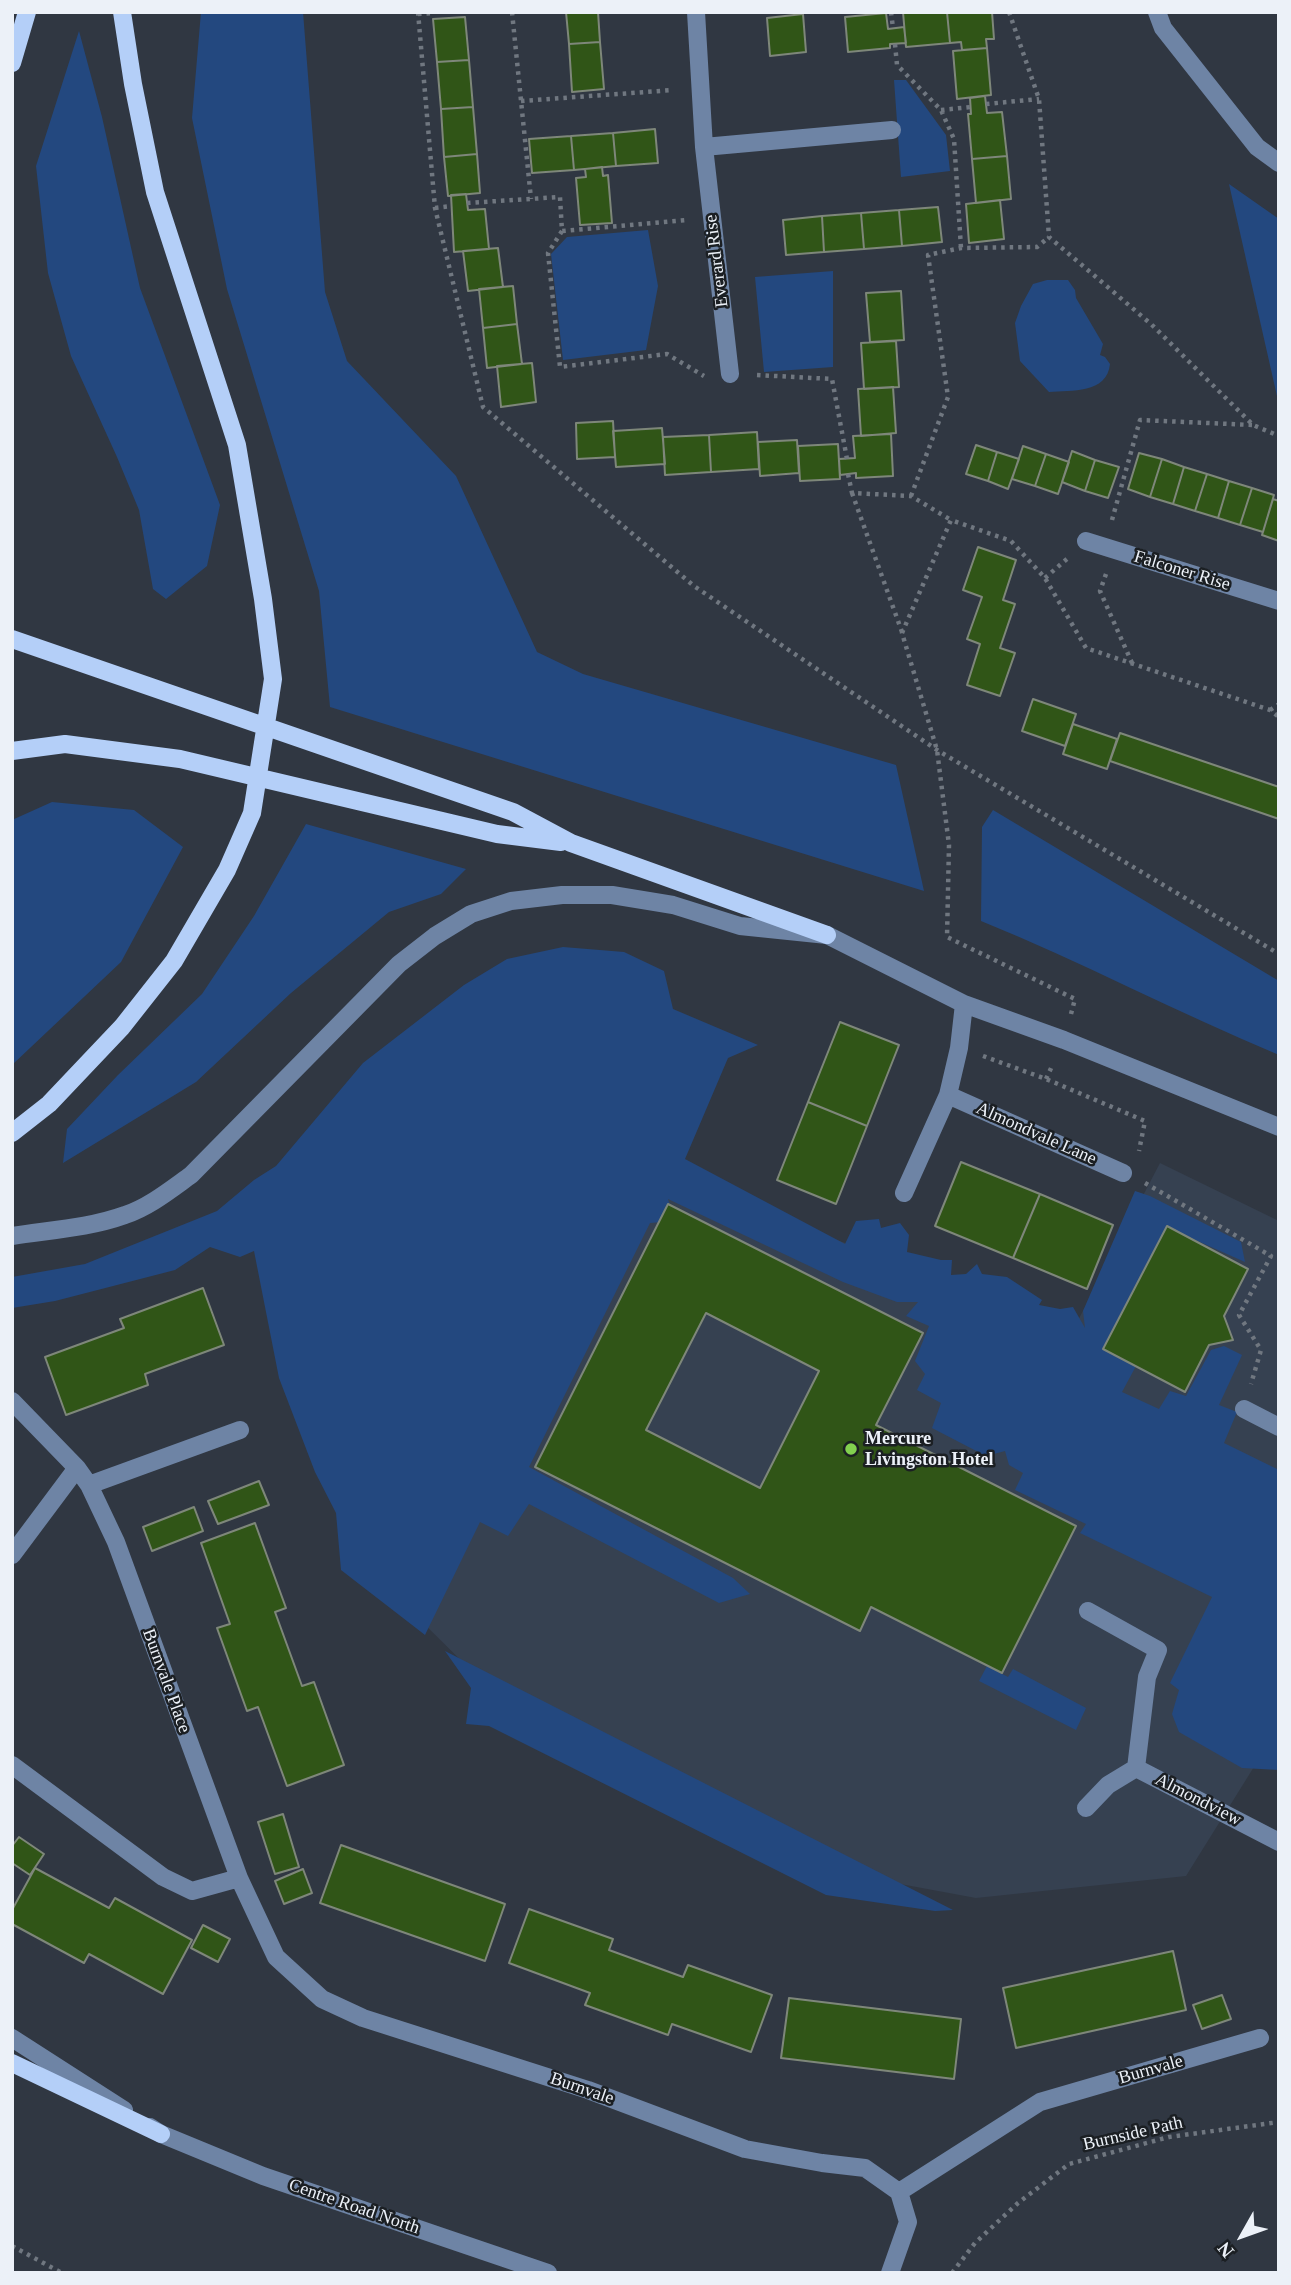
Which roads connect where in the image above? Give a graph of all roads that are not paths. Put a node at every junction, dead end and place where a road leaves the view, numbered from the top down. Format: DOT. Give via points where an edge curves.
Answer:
graph roads {
  1 [pos="27,12"];
  2 [pos="122,12"];
  3 [pos="696,12"];
  4 [pos="1157,12"];
  5 [pos="12,64"];
  6 [pos="892,130"];
  7 [pos="704,147"];
  8 [pos="1279,163"];
  9 [pos="730,374"];
  10 [pos="1086,541"];
  11 [pos="1279,601"];
  12 [pos="12,639"];
  13 [pos="12,751"];
  14 [pos="571,843"];
  15 [pos="827,935"];
  16 [pos="964,1004"];
  17 [pos="948,1095"];
  18 [pos="1279,1127"];
  19 [pos="12,1133"];
  20 [pos="1123,1172"];
  21 [pos="904,1194"];
  22 [pos="12,1236"];
  23 [pos="12,1401"];
  24 [pos="1244,1409"];
  25 [pos="1279,1427"];
  26 [pos="240,1430"];
  27 [pos="77,1468"];
  28 [pos="89,1485"];
  29 [pos="12,1555"];
  30 [pos="1087,1611"];
  31 [pos="12,1765"];
  32 [pos="1136,1768"];
  33 [pos="1086,1808"];
  34 [pos="1279,1842"];
  35 [pos="239,1878"];
  36 [pos="276,1958"];
  37 [pos="12,2038"];
  38 [pos="1260,2038"];
  39 [pos="12,2063"];
  40 [pos="162,2134"];
  41 [pos="900,2192"];
  42 [pos="548,2273"];
  43 [pos="890,2273"];
  1 -- 5 [label="main road"];
  2 -- 19 [label="main road" via="155,192 237,445 273,679 252,813 227,870 174,961 122,1027 49,1104"];
  3 -- 7 [label="street, Everard Rise"];
  4 -- 8 [label="street" via="1163,28 1257,147"];
  6 -- 7 [label="street"];
  7 -- 9 [label="street, Everard Rise"];
  10 -- 11 [label="street, Falconer Rise"];
  12 -- 14 [label="main road" via="513,812"];
  13 -- 14 [label="main road" via="65,744 180,759 497,834"];
  14 -- 15 [label="main road"];
  15 -- 16 [label="street"];
  15 -- 22 [label="street" via="740,926 673,905 612,895 511,901 471,914 399,964 191,1175 128,1215 87,1226"];
  16 -- 17 [label="street"];
  16 -- 18 [label="street"];
  17 -- 20 [label="street, Almondvale Lane"];
  17 -- 21 [label="street"];
  23 -- 27 [label="street, Burnvale Place"];
  24 -- 25 [label="street"];
  26 -- 28 [label="street"];
  27 -- 28 [label="street, Burnvale Place"];
  27 -- 29 [label="street"];
  28 -- 35 [label="street, Burnvale Place" via="116,1542"];
  30 -- 32 [label="street" via="1158,1650 1147,1676"];
  31 -- 35 [label="street" via="163,1877 192,1891"];
  32 -- 33 [label="street, Almondview" via="1108,1785"];
  32 -- 34 [label="street, Almondview"];
  35 -- 36 [label="street, Burnvale Place"];
  36 -- 41 [label="street, Burnvale" via="322,1999 363,2018 589,2090 745,2149 865,2168"];
  37 -- 40 [label="street, Centre Road North"];
  38 -- 41 [label="street, Burnvale" via="1040,2102"];
  39 -- 40 [label="main road"];
  40 -- 42 [label="street, Centre Road North" via="263,2176"];
  41 -- 43 [label="street" via="908,2222"];
}
